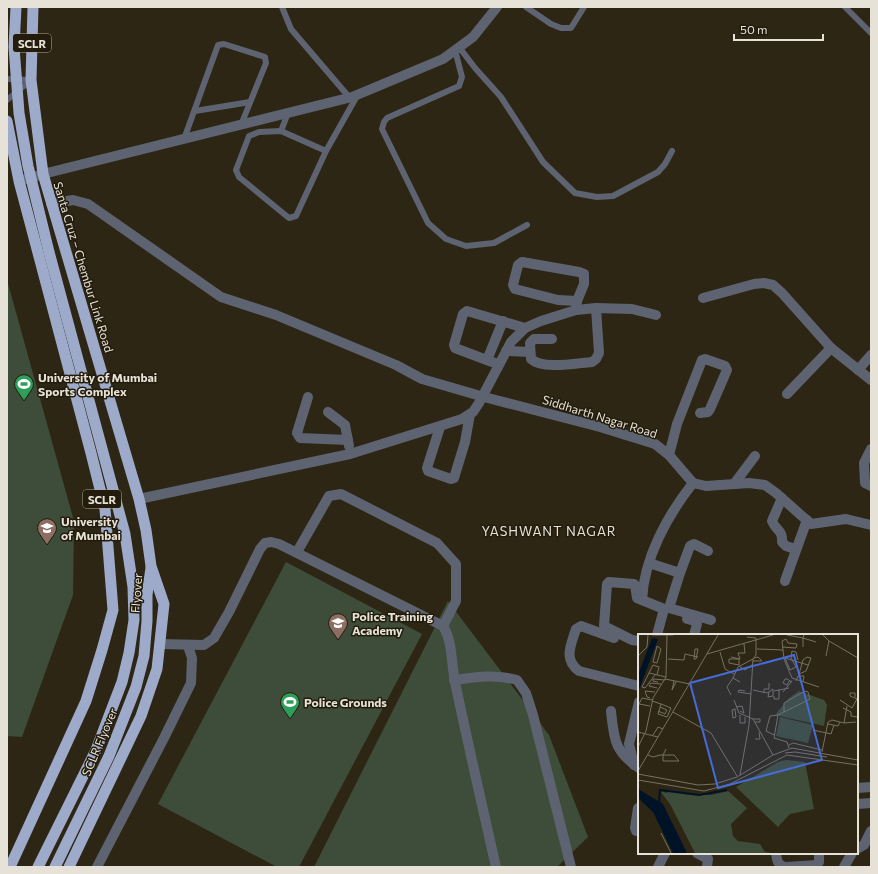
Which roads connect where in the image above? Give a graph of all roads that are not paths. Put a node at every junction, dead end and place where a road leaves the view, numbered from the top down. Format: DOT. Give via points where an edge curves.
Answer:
graph roads {
  1 [pos="16,7"];
  2 [pos="33,7"];
  3 [pos="282,7"];
  4 [pos="497,7"];
  5 [pos="526,7"];
  6 [pos="584,7"];
  7 [pos="845,7"];
  8 [pos="871,33"];
  9 [pos="457,48"];
  10 [pos="7,79"];
  11 [pos="31,80"];
  12 [pos="353,96"];
  13 [pos="7,100"];
  14 [pos="250,102"];
  15 [pos="195,111"];
  16 [pos="288,113"];
  17 [pos="7,121"];
  18 [pos="241,125"];
  19 [pos="280,131"];
  20 [pos="184,139"];
  21 [pos="326,151"];
  22 [pos="672,151"];
  23 [pos="43,174"];
  24 [pos="19,181"];
  25 [pos="51,204"];
  26 [pos="527,225"];
  27 [pos="703,298"];
  28 [pos="576,305"];
  29 [pos="596,308"];
  30 [pos="656,315"];
  31 [pos="503,321"];
  32 [pos="525,328"];
  33 [pos="552,339"];
  34 [pos="831,348"];
  35 [pos="506,351"];
  36 [pos="530,352"];
  37 [pos="871,354"];
  38 [pos="486,360"];
  39 [pos="500,364"];
  40 [pos="858,370"];
  41 [pos="871,380"];
  42 [pos="787,394"];
  43 [pos="308,397"];
  44 [pos="484,397"];
  45 [pos="328,412"];
  46 [pos="700,413"];
  47 [pos="470,414"];
  48 [pos="440,427"];
  49 [pos="348,440"];
  50 [pos="871,449"];
  51 [pos="350,454"];
  52 [pos="670,455"];
  53 [pos="755,456"];
  54 [pos="693,483"];
  55 [pos="734,484"];
  56 [pos="871,486"];
  57 [pos="782,498"];
  58 [pos="139,499"];
  59 [pos="807,520"];
  60 [pos="871,525"];
  61 [pos="796,549"];
  62 [pos="708,551"];
  63 [pos="297,552"];
  64 [pos="649,563"];
  65 [pos="151,566"];
  66 [pos="680,573"];
  67 [pos="645,578"];
  68 [pos="785,581"];
  69 [pos="635,585"];
  70 [pos="642,600"];
  71 [pos="668,611"];
  72 [pos="711,620"];
  73 [pos="148,621"];
  74 [pos="443,626"];
  75 [pos="657,634"];
  76 [pos="662,634"];
  77 [pos="694,634"];
  78 [pos="638,641"];
  79 [pos="160,644"];
  80 [pos="188,646"];
  81 [pos="638,646"];
  82 [pos="454,680"];
  83 [pos="638,686"];
  84 [pos="638,706"];
  85 [pos="611,711"];
  86 [pos="637,766"];
  87 [pos="871,787"];
  88 [pos="858,788"];
  89 [pos="871,803"];
  90 [pos="858,804"];
  91 [pos="638,808"];
  92 [pos="638,831"];
  93 [pos="871,831"];
  94 [pos="862,846"];
  95 [pos="664,854"];
  96 [pos="699,854"];
  97 [pos="776,854"];
  98 [pos="819,854"];
  99 [pos="851,854"];
  100 [pos="10,867"];
  101 [pos="38,867"];
  102 [pos="55,867"];
  103 [pos="69,867"];
  104 [pos="97,867"];
  105 [pos="496,867"];
  106 [pos="571,867"];
  107 [pos="658,867"];
  108 [pos="707,867"];
  109 [pos="785,867"];
  110 [pos="844,867"];
  1 -- 101 [label="highway, bridge" via="14,47 18,106 28,166 125,534 133,587 134,620 129,653 119,689 96,750"];
  2 -- 11 [label="highway, Santa Cruz – Chembur Link Road / SCLR"];
  3 -- 12 [label="lane" via="291,30"];
  4 -- 9 [label="street" via="472,37"];
  5 -- 6 [label="lane" via="551,24 571,28"];
  7 -- 8 [label="lane"];
  9 -- 12 [label="street" via="443,60"];
  9 -- 22 [label="lane" via="501,97 543,162 575,193 597,197 613,196 658,172"];
  9 -- 26 [label="lane" via="462,77 459,86 387,118 382,130 428,223 446,238 466,246 494,243"];
  10 -- 11 [label="lane"];
  11 -- 13 [label="lane"];
  11 -- 23 [label="highway, Santa Cruz – Chembur Link Road / SCLR"];
  12 -- 16 [label="street"];
  12 -- 21 [label="lane"];
  14 -- 15 [label="lane"];
  14 -- 15 [label="lane" via="266,63 265,58 224,44 218,45"];
  14 -- 18 [label="lane"];
  15 -- 20 [label="lane"];
  16 -- 18 [label="street"];
  16 -- 19 [label="lane"];
  17 -- 24 [label="highway, SCLR"];
  18 -- 20 [label="street"];
  19 -- 21 [label="lane"];
  19 -- 21 [label="lane" via="259,132 249,136 236,170 239,178 289,218 296,216"];
  20 -- 23 [label="street"];
  23 -- 24 [label="street"];
  23 -- 25 [label="highway, Santa Cruz – Chembur Link Road / SCLR"];
  24 -- 100 [label="highway, SCLR" via="105,509 112,610 86,701"];
  25 -- 44 [label="street, Siddharth Nagar Road" via="73,200 88,204 221,297 276,315 396,365 422,379"];
  25 -- 58 [label="highway, Santa Cruz – Chembur Link Road / SCLR"];
  27 -- 34 [label="street" via="754,284 773,284"];
  28 -- 28 [label="street" via="584,284 584,274 522,262 518,265 513,285 515,289"];
  28 -- 29 [label="street"];
  28 -- 32 [label="street"];
  29 -- 30 [label="street" via="632,309"];
  29 -- 36 [label="street" via="599,354 592,362 559,365 538,363 532,359"];
  31 -- 32 [label="street"];
  31 -- 38 [label="street"];
  31 -- 38 [label="street" via="467,311 463,314 454,348"];
  32 -- 35 [label="street"];
  33 -- 36 [label="street" via="534,339 530,343"];
  34 -- 40 [label="street"];
  34 -- 42 [label="street"];
  35 -- 36 [label="street"];
  35 -- 39 [label="street"];
  37 -- 40 [label="street"];
  38 -- 39 [label="street"];
  39 -- 44 [label="street"];
  40 -- 41 [label="street"];
  43 -- 49 [label="street" via="297,432 300,438"];
  44 -- 47 [label="street"];
  44 -- 52 [label="street, Siddharth Nagar Road" via="655,444"];
  45 -- 49 [label="street" via="345,426"];
  46 -- 52 [label="street" via="708,412 710,409 727,370 725,366 705,359 702,360 677,424"];
  47 -- 48 [label="street"];
  47 -- 48 [label="street" via="454,478 450,479 428,471 427,468"];
  48 -- 51 [label="street"];
  49 -- 51 [label="street"];
  50 -- 56 [label="street" via="864,463 865,483"];
  51 -- 58 [label="street"];
  52 -- 54 [label="street, Siddharth Nagar Road"];
  53 -- 55 [label="street"];
  54 -- 55 [label="street" via="706,486"];
  54 -- 64 [label="street" via="667,522"];
  55 -- 57 [label="street" via="764,485"];
  57 -- 59 [label="street"];
  57 -- 61 [label="street" via="772,522 781,532 782,542"];
  58 -- 65 [label="highway, Santa Cruz – Chembur Link Road / SCLR"];
  59 -- 60 [label="street" via="810,524 846,519"];
  59 -- 61 [label="street"];
  61 -- 68 [label="street"];
  62 -- 66 [label="street" via="694,544 690,546"];
  63 -- 74 [label="street"];
  63 -- 74 [label="street" via="329,496 341,494 437,543 456,564 456,601"];
  63 -- 80 [label="street" via="271,542 265,543 214,638 204,645"];
  64 -- 66 [label="street"];
  64 -- 67 [label="street"];
  65 -- 73 [label="highway, Flyover" via="147,596"];
  65 -- 79 [label="highway, Santa Cruz – Chembur Link Road / SCLR" via="164,604"];
  66 -- 71 [label="street"];
  67 -- 69 [label="street"];
  67 -- 70 [label="street"];
  69 -- 70 [label="street" via="636,597"];
  69 -- 78 [label="street" via="611,582 607,584 604,626"];
  70 -- 75 [label="street" via="664,609"];
  71 -- 72 [label="street"];
  71 -- 76 [label="street"];
  71 -- 77 [label="street" via="695,621 697,624"];
  73 -- 102 [label="highway, SCLR Flyover" via="144,656 136,687 110,756"];
  74 -- 82 [label="street" via="448,633"];
  79 -- 80 [label="street"];
  79 -- 103 [label="highway, Santa Cruz – Chembur Link Road / SCLR" via="157,668 141,716"];
  80 -- 104 [label="street" via="192,658 191,683"];
  81 -- 83 [label="street" via="581,626 576,629 569,654 572,666 579,671"];
  82 -- 105 [label="street"];
  82 -- 106 [label="street" via="504,676 517,680 526,693"];
  84 -- 86 [label="street" via="629,744"];
  85 -- 86 [label="street" via="614,738 619,750"];
  87 -- 88 [label="street"];
  89 -- 90 [label="street"];
  91 -- 92 [label="street" via="635,828"];
  93 -- 94 [label="street"];
  95 -- 107 [label="street"];
  96 -- 108 [label="street" via="708,859"];
  97 -- 109 [label="street" via="780,866"];
  98 -- 109 [label="street" via="820,862 817,865"];
  99 -- 110 [label="street"];
}
